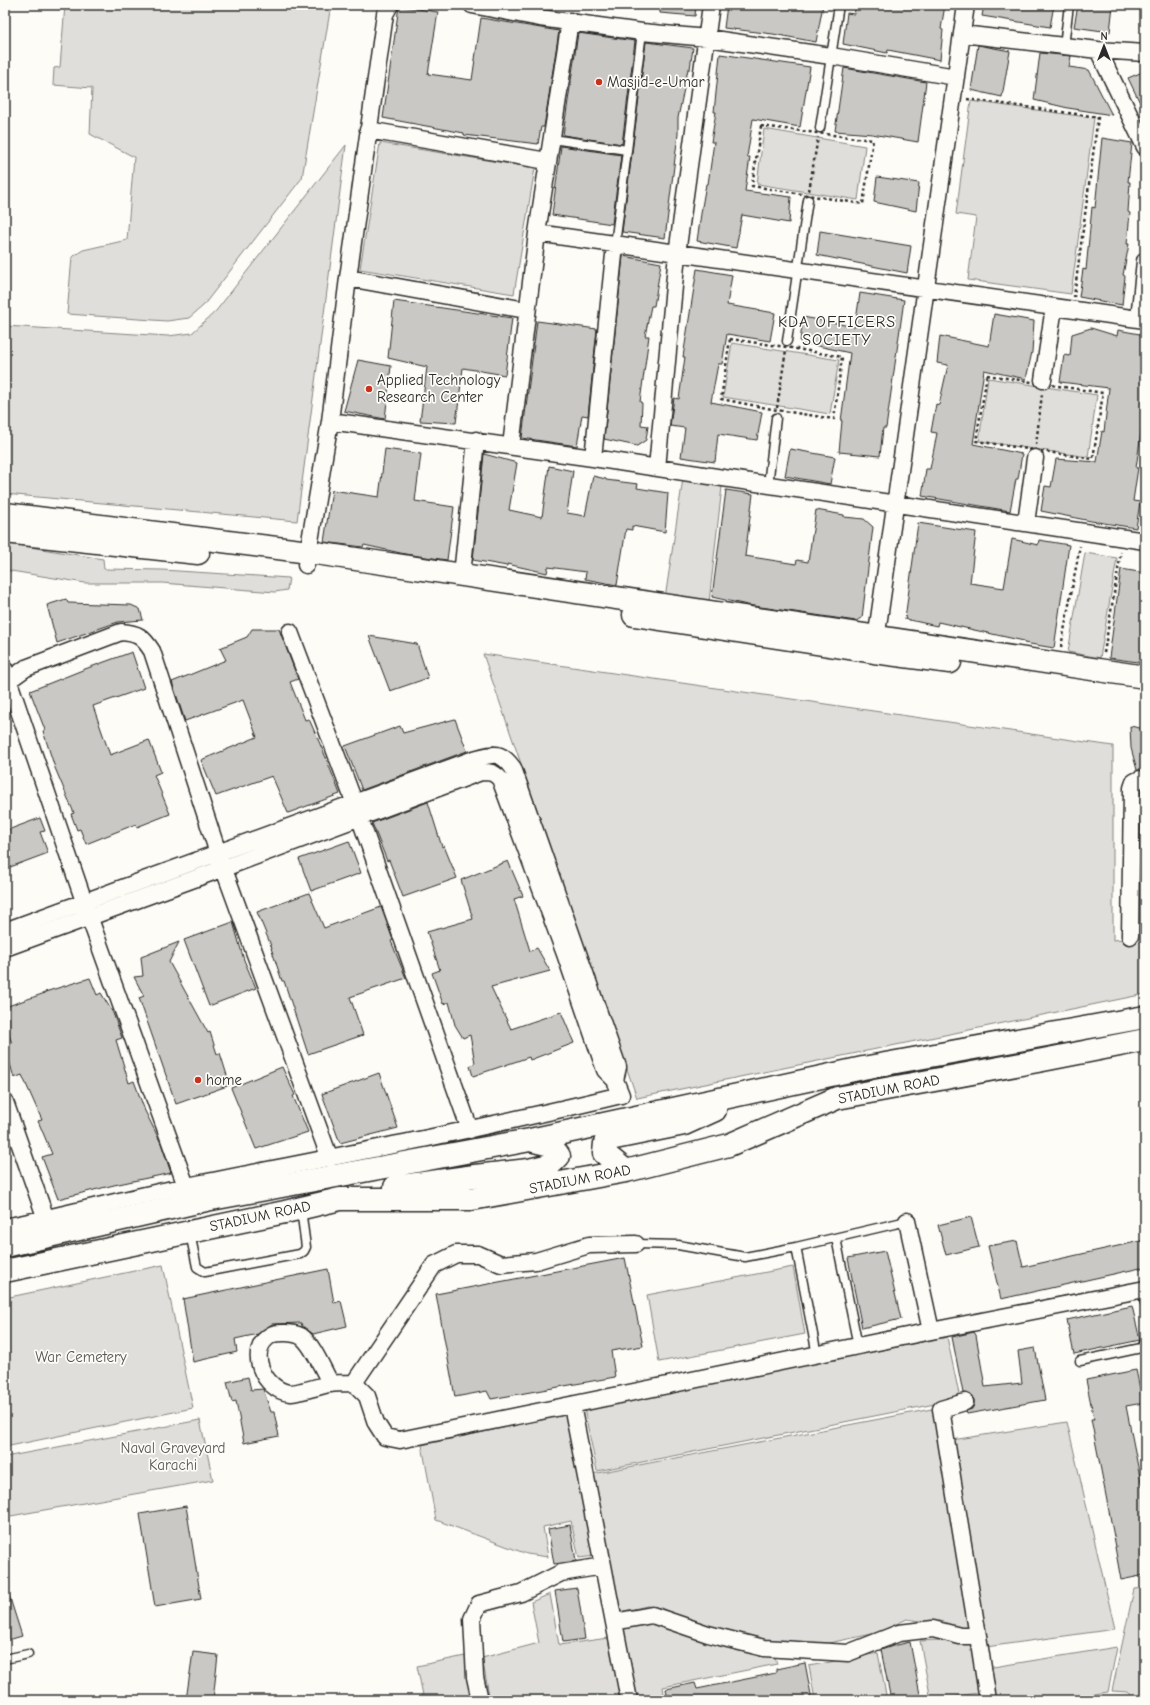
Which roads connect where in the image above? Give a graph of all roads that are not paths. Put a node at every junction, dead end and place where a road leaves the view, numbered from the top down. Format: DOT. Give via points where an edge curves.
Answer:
graph roads {
  1 [pos="390,5"];
  2 [pos="472,5"];
  3 [pos="711,5"];
  4 [pos="839,5"];
  5 [pos="966,5"];
  6 [pos="1069,5"];
  7 [pos="541,11"];
  8 [pos="570,21"];
  9 [pos="642,32"];
  10 [pos="962,34"];
  11 [pos="707,38"];
  12 [pos="1064,46"];
  13 [pos="1098,50"];
  14 [pos="1145,53"];
  15 [pos="831,56"];
  16 [pos="956,77"];
  17 [pos="368,130"];
  18 [pos="819,130"];
  19 [pos="552,138"];
  20 [pos="1145,147"];
  21 [pos="627,150"];
  22 [pos="547,161"];
  23 [pos="808,198"];
  24 [pos="536,233"];
  25 [pos="615,245"];
  26 [pos="677,254"];
  27 [pos="1145,261"];
  28 [pos="796,271"];
  29 [pos="348,278"];
  30 [pos="926,289"];
  31 [pos="1054,307"];
  32 [pos="526,310"];
  33 [pos="1142,320"];
  34 [pos="786,344"];
  35 [pos="1043,382"];
  36 [pos="776,414"];
  37 [pos="330,421"];
  38 [pos="476,440"];
  39 [pos="511,446"];
  40 [pos="1035,454"];
  41 [pos="594,458"];
  42 [pos="657,468"];
  43 [pos="768,485"];
  44 [pos="895,503"];
  45 [pos="5,514"];
  46 [pos="1026,523"];
  47 [pos="5,532"];
  48 [pos="1145,541"];
  49 [pos="307,558"];
  50 [pos="462,575"];
  51 [pos="290,632"];
  52 [pos="875,644"];
  53 [pos="1087,671"];
  54 [pos="6,676"];
  55 [pos="1145,677"];
  56 [pos="1145,690"];
  57 [pos="1140,779"];
  58 [pos="357,810"];
  59 [pos="218,853"];
  60 [pos="1138,853"];
  61 [pos="224,868"];
  62 [pos="87,909"];
  63 [pos="5,931"];
  64 [pos="1130,936"];
  65 [pos="5,948"];
  66 [pos="1145,1017"];
  67 [pos="1145,1040"];
  68 [pos="750,1093"];
  69 [pos="621,1095"];
  70 [pos="5,1102"];
  71 [pos="630,1118"];
  72 [pos="470,1130"];
  73 [pos="530,1140"];
  74 [pos="330,1159"];
  75 [pos="626,1171"];
  76 [pos="186,1186"];
  77 [pos="340,1199"];
  78 [pos="301,1208"];
  79 [pos="46,1219"];
  80 [pos="907,1221"];
  81 [pos="5,1227"];
  82 [pos="189,1231"];
  83 [pos="836,1238"];
  84 [pos="636,1244"];
  85 [pos="5,1246"];
  86 [pos="796,1247"];
  87 [pos="5,1271"];
  88 [pos="1144,1294"];
  89 [pos="931,1331"];
  90 [pos="1145,1342"];
  91 [pos="858,1346"];
  92 [pos="817,1355"];
  93 [pos="1080,1361"];
  94 [pos="354,1383"];
  95 [pos="331,1384"];
  96 [pos="965,1402"];
  97 [pos="572,1405"];
  98 [pos="603,1566"];
  99 [pos="614,1622"];
  100 [pos="978,1636"];
  101 [pos="28,1654"];
  102 [pos="5,1659"];
  103 [pos="480,1700"];
  104 [pos="629,1700"];
  105 [pos="988,1700"];
  1 -- 17 [label="street" via="385,14"];
  2 -- 7 [label="street"];
  3 -- 11 [label="street"];
  4 -- 15 [label="lane"];
  5 -- 10 [label="street"];
  6 -- 12 [label="lane"];
  7 -- 8 [label="street"];
  8 -- 9 [label="street"];
  8 -- 19 [label="street"];
  9 -- 11 [label="street"];
  9 -- 21 [label="lane"];
  10 -- 12 [label="street"];
  10 -- 16 [label="street"];
  11 -- 15 [label="street"];
  11 -- 26 [label="street"];
  12 -- 13 [label="street"];
  13 -- 14 [label="street"];
  13 -- 20 [label="street"];
  15 -- 16 [label="street"];
  15 -- 18 [label="lane"];
  16 -- 30 [label="street"];
  17 -- 22 [label="street"];
  17 -- 29 [label="street"];
  19 -- 21 [label="lane"];
  19 -- 22 [label="street"];
  21 -- 25 [label="lane"];
  22 -- 24 [label="street"];
  23 -- 28 [label="lane"];
  24 -- 25 [label="street"];
  24 -- 32 [label="street"];
  25 -- 26 [label="street"];
  25 -- 41 [label="street"];
  26 -- 28 [label="street"];
  26 -- 42 [label="street"];
  27 -- 33 [label="street"];
  28 -- 30 [label="street"];
  28 -- 34 [label="lane"];
  29 -- 32 [label="street"];
  29 -- 37 [label="street"];
  30 -- 31 [label="street"];
  30 -- 44 [label="street"];
  31 -- 33 [label="street"];
  31 -- 35 [label="street"];
  32 -- 39 [label="street"];
  36 -- 43 [label="lane"];
  37 -- 38 [label="street"];
  37 -- 49 [label="street"];
  38 -- 39 [label="street"];
  38 -- 50 [label="street"];
  39 -- 41 [label="street"];
  40 -- 46 [label="street"];
  41 -- 42 [label="street"];
  42 -- 43 [label="street"];
  43 -- 44 [label="street"];
  44 -- 46 [label="street"];
  44 -- 52 [label="street"];
  45 -- 49 [label="main road"];
  46 -- 48 [label="street"];
  47 -- 49 [label="main road"];
  49 -- 50 [label="main road"];
  49 -- 52 [label="main road"];
  50 -- 52 [label="main road"];
  51 -- 58 [label="street"];
  52 -- 53 [label="main road"];
  52 -- 53 [label="main road" via="1058,663"];
  53 -- 55 [label="main road"];
  53 -- 56 [label="main road"];
  54 -- 59 [label="street" via="121,632 133,633 145,640 152,651"];
  54 -- 62 [label="street"];
  57 -- 60 [label="street" via="1134,782 1132,788"];
  58 -- 59 [label="street"];
  58 -- 61 [label="street"];
  58 -- 69 [label="street" via="481,772 495,773 500,779 565,954 605,1070 615,1080"];
  58 -- 72 [label="street"];
  59 -- 61 [label="street"];
  59 -- 62 [label="street"];
  60 -- 64 [label="street"];
  61 -- 62 [label="street"];
  61 -- 74 [label="street"];
  62 -- 63 [label="street"];
  62 -- 65 [label="street"];
  62 -- 76 [label="street"];
  66 -- 68 [label="main road, STADIUM ROAD" via="863,1068"];
  67 -- 75 [label="main road, STADIUM ROAD" via="837,1098 729,1145"];
  68 -- 71 [label="main road, STADIUM ROAD"];
  68 -- 75 [label="main road" via="684,1124 610,1139 605,1143 604,1153"];
  69 -- 71 [label="street" via="627,1103"];
  69 -- 72 [label="street"];
  70 -- 79 [label="street"];
  71 -- 73 [label="main road, STADIUM ROAD"];
  72 -- 74 [label="street"];
  73 -- 77 [label="main road" via="551,1145 559,1156 550,1166 388,1188"];
  73 -- 85 [label="main road, STADIUM ROAD" via="206,1200"];
  74 -- 76 [label="street"];
  75 -- 77 [label="main road, STADIUM ROAD" via="472,1199"];
  76 -- 79 [label="street"];
  77 -- 78 [label="main road, STADIUM ROAD"];
  78 -- 82 [label="main road, STADIUM ROAD"];
  78 -- 82 [label="lane" via="306,1246 300,1254 205,1272 197,1267"];
  79 -- 81 [label="street"];
  80 -- 83 [label="lane"];
  80 -- 89 [label="street"];
  82 -- 87 [label="main road, STADIUM ROAD"];
  83 -- 86 [label="lane"];
  83 -- 91 [label="lane"];
  84 -- 86 [label="lane" via="678,1245 745,1257"];
  84 -- 94 [label="street" via="589,1245 536,1261 501,1264 478,1254 456,1254 434,1265"];
  86 -- 92 [label="lane"];
  88 -- 89 [label="street"];
  89 -- 91 [label="street"];
  90 -- 93 [label="lane" via="1141,1348"];
  91 -- 92 [label="street"];
  92 -- 97 [label="street"];
  94 -- 95 [label="street"];
  94 -- 97 [label="street" via="367,1396 376,1423 385,1437 400,1440"];
  95 -- 95 [label="street" via="302,1336 288,1333 273,1334 260,1348 258,1362 262,1372 275,1388 290,1393"];
  96 -- 100 [label="street" via="941,1409"];
  97 -- 98 [label="street"];
  98 -- 99 [label="street"];
  98 -- 103 [label="street" via="560,1573 521,1593 479,1604 472,1619 475,1677"];
  99 -- 100 [label="street" via="652,1615 708,1634 764,1648 848,1653 899,1633 933,1629 960,1636"];
  99 -- 104 [label="street"];
  100 -- 105 [label="street"];
  101 -- 102 [label="lane"];
}
